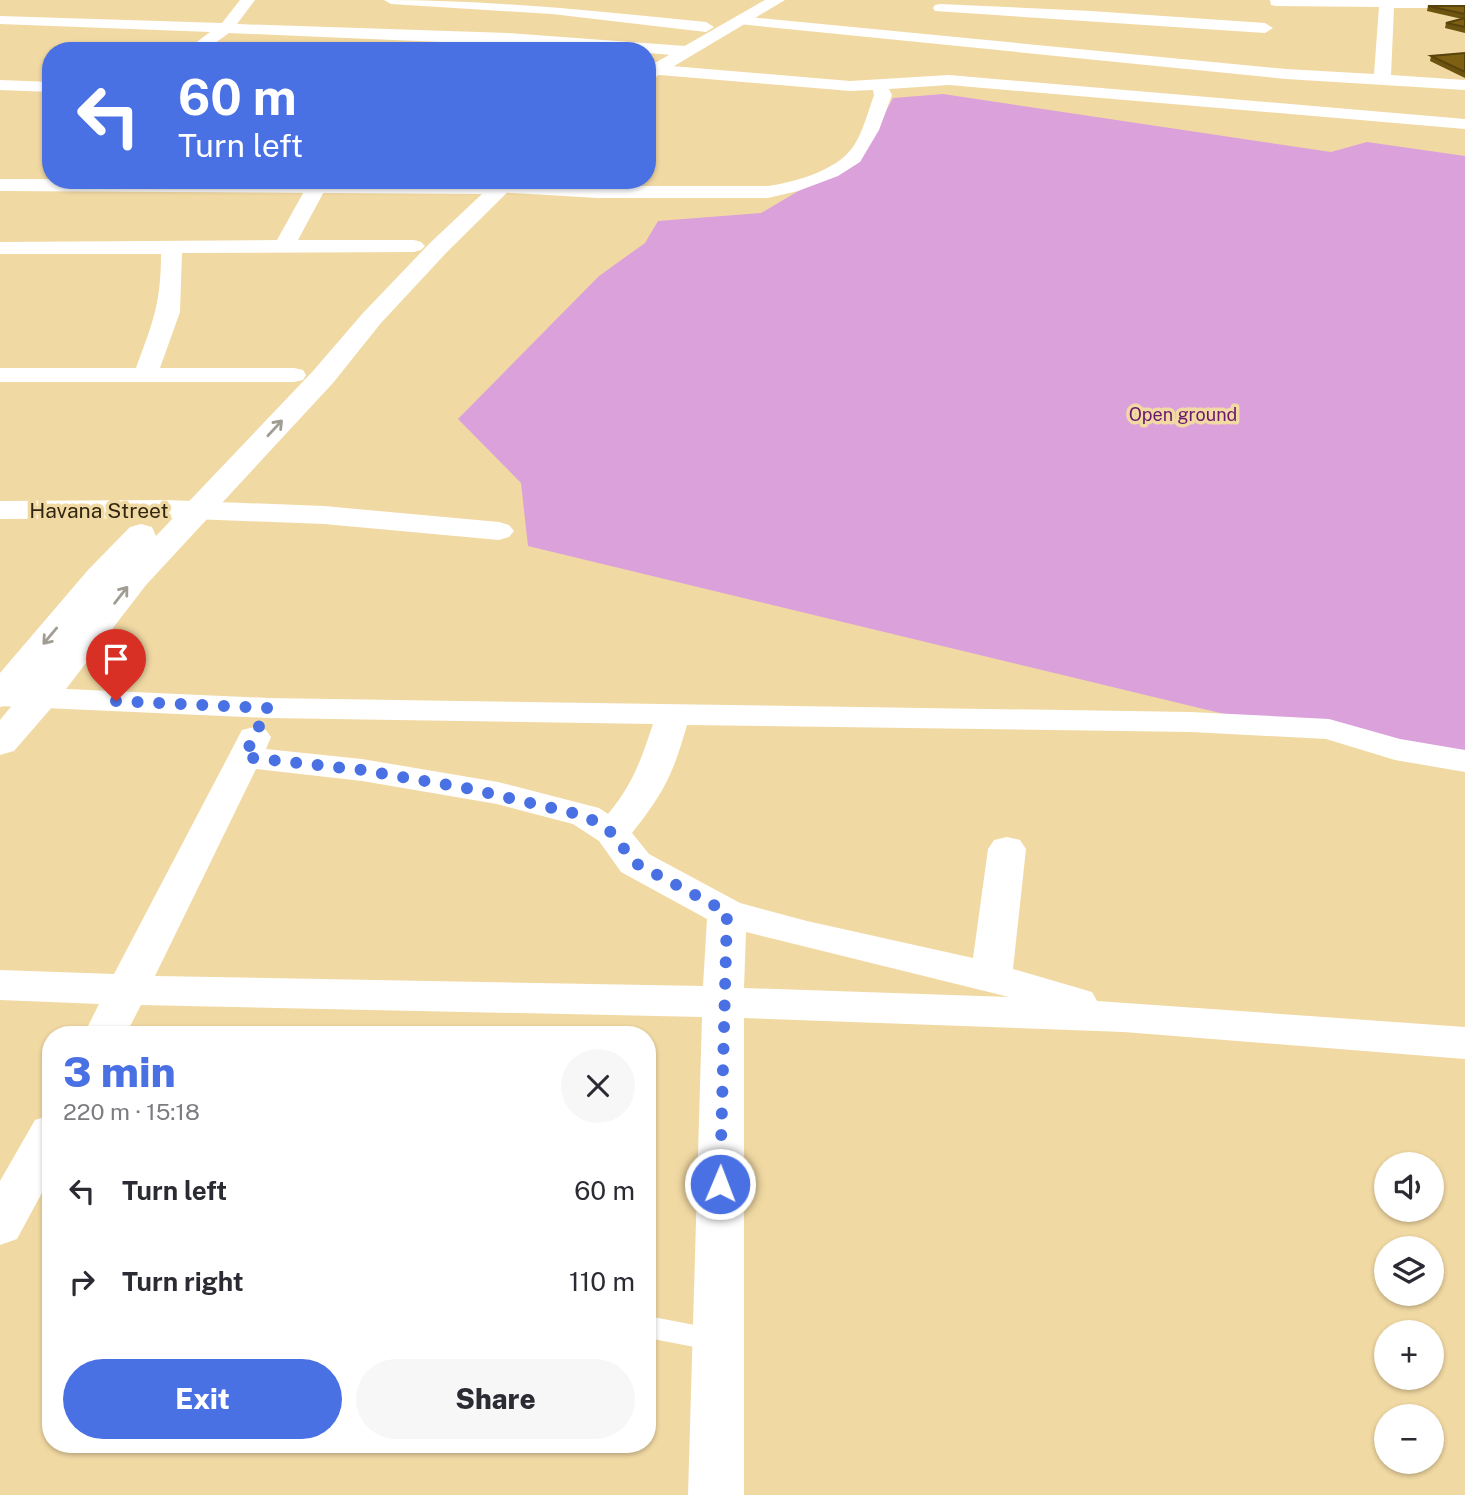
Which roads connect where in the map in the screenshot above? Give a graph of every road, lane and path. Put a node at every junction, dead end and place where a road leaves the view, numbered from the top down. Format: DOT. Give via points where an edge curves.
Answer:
graph roads {
  1 [pos="248,0"];
  2 [pos="391,0"];
  3 [pos="572,0"];
  4 [pos="759,0"];
  5 [pos="777,0"];
  6 [pos="955,0"];
  7 [pos="1276,1"];
  8 [pos="1387,1"];
  9 [pos="459,2"];
  10 [pos="1465,4"];
  11 [pos="552,10"];
  12 [pos="930,14"];
  13 [pos="0,20"];
  14 [pos="738,20"];
  15 [pos="227,27"];
  16 [pos="706,27"];
  17 [pos="891,36"];
  18 [pos="508,37"];
  19 [pos="206,42"];
  20 [pos="573,42"];
  21 [pos="656,48"];
  22 [pos="676,50"];
  23 [pos="656,63"];
  24 [pos="656,69"];
  25 [pos="1382,80"];
  26 [pos="0,85"];
  27 [pos="880,85"];
  28 [pos="1465,85"];
  29 [pos="42,87"];
  30 [pos="1465,124"];
  31 [pos="0,185"];
  32 [pos="42,185"];
  33 [pos="315,189"];
  34 [pos="488,189"];
  35 [pos="491,189"];
  36 [pos="559,189"];
  37 [pos="284,246"];
  38 [pos="414,246"];
  39 [pos="171,247"];
  40 [pos="0,248"];
  41 [pos="0,375"];
  42 [pos="145,375"];
  43 [pos="294,375"];
  44 [pos="166,509"];
  45 [pos="0,510"];
  46 [pos="198,510"];
  47 [pos="499,531"];
  48 [pos="0,696"];
  49 [pos="40,698"];
  50 [pos="268,708"];
  51 [pos="673,713"];
  52 [pos="0,743"];
  53 [pos="244,757"];
  54 [pos="1465,761"];
  55 [pos="612,833"];
  56 [pos="1007,849"];
  57 [pos="727,912"];
  58 [pos="990,977"];
  59 [pos="0,985"];
  60 [pos="129,990"];
  61 [pos="723,1002"];
  62 [pos="1124,1017"];
  63 [pos="109,1026"];
  64 [pos="1465,1043"];
  65 [pos="42,1149"];
  66 [pos="0,1226"];
  67 [pos="656,1328"];
  68 [pos="718,1340"];
  69 [pos="716,1495"];
  1 -- 15 [label="street"];
  2 -- 9 [label="street"];
  3 -- 11 [label="street"];
  4 -- 16 [label="main road"];
  5 -- 14 [label="main road"];
  6 -- 12 [label="street"];
  7 -- 8 [label="street"];
  7 -- 12 [label="street" via="1264,34"];
  8 -- 10 [label="street"];
  8 -- 25 [label="street"];
  9 -- 11 [label="street"];
  11 -- 16 [label="street"];
  11 -- 18 [label="street"];
  12 -- 17 [label="street"];
  13 -- 15 [label="street"];
  14 -- 17 [label="street"];
  14 -- 22 [label="main road"];
  15 -- 18 [label="street"];
  15 -- 19 [label="street"];
  16 -- 22 [label="main road"];
  17 -- 25 [label="street" via="1255,65"];
  18 -- 20 [label="street"];
  21 -- 22 [label="street"];
  22 -- 23 [label="main road"];
  24 -- 27 [label="street" via="813,84"];
  25 -- 28 [label="street"];
  26 -- 29 [label="street"];
  27 -- 30 [label="street" via="949,80"];
  27 -- 36 [label="street" via="883,95 860,150 850,161 790,190"];
  31 -- 32 [label="main road"];
  33 -- 37 [label="street"];
  34 -- 38 [label="main road"];
  46 -- 35 [label="main road, one-way"];
  37 -- 38 [label="street"];
  37 -- 39 [label="street"];
  38 -- 43 [label="main road"];
  39 -- 40 [label="street"];
  39 -- 42 [label="street" via="169,312"];
  41 -- 42 [label="street"];
  42 -- 43 [label="street"];
  43 -- 44 [label="main road"];
  44 -- 45 [label="street, Havana Street"];
  44 -- 46 [label="street, Havana Street"];
  44 -- 48 [label="main road, one-way" via="100,577"];
  46 -- 47 [label="street, Havana Street" via="324,515"];
  49 -- 46 [label="main road, one-way" via="134,578"];
  48 -- 49 [label="street"];
  49 -- 50 [label="street"];
  49 -- 52 [label="main road"];
  50 -- 51 [label="street"];
  50 -- 53 [label="street"];
  51 -- 54 [label="street" via="1109,719 1329,729 1395,749"];
  51 -- 55 [label="street" via="658,764 643,794"];
  53 -- 55 [label="street" via="362,770 498,793 586,816"];
  53 -- 60 [label="street"];
  55 -- 57 [label="street" via="635,863"];
  56 -- 58 [label="street"];
  57 -- 58 [label="street"];
  57 -- 61 [label="street"];
  58 -- 62 [label="street"];
  59 -- 60 [label="street"];
  60 -- 61 [label="street"];
  60 -- 63 [label="street"];
  61 -- 62 [label="street"];
  61 -- 68 [label="street"];
  62 -- 64 [label="street"];
  65 -- 66 [label="street"];
  67 -- 68 [label="lane"];
  68 -- 69 [label="street"];
}
